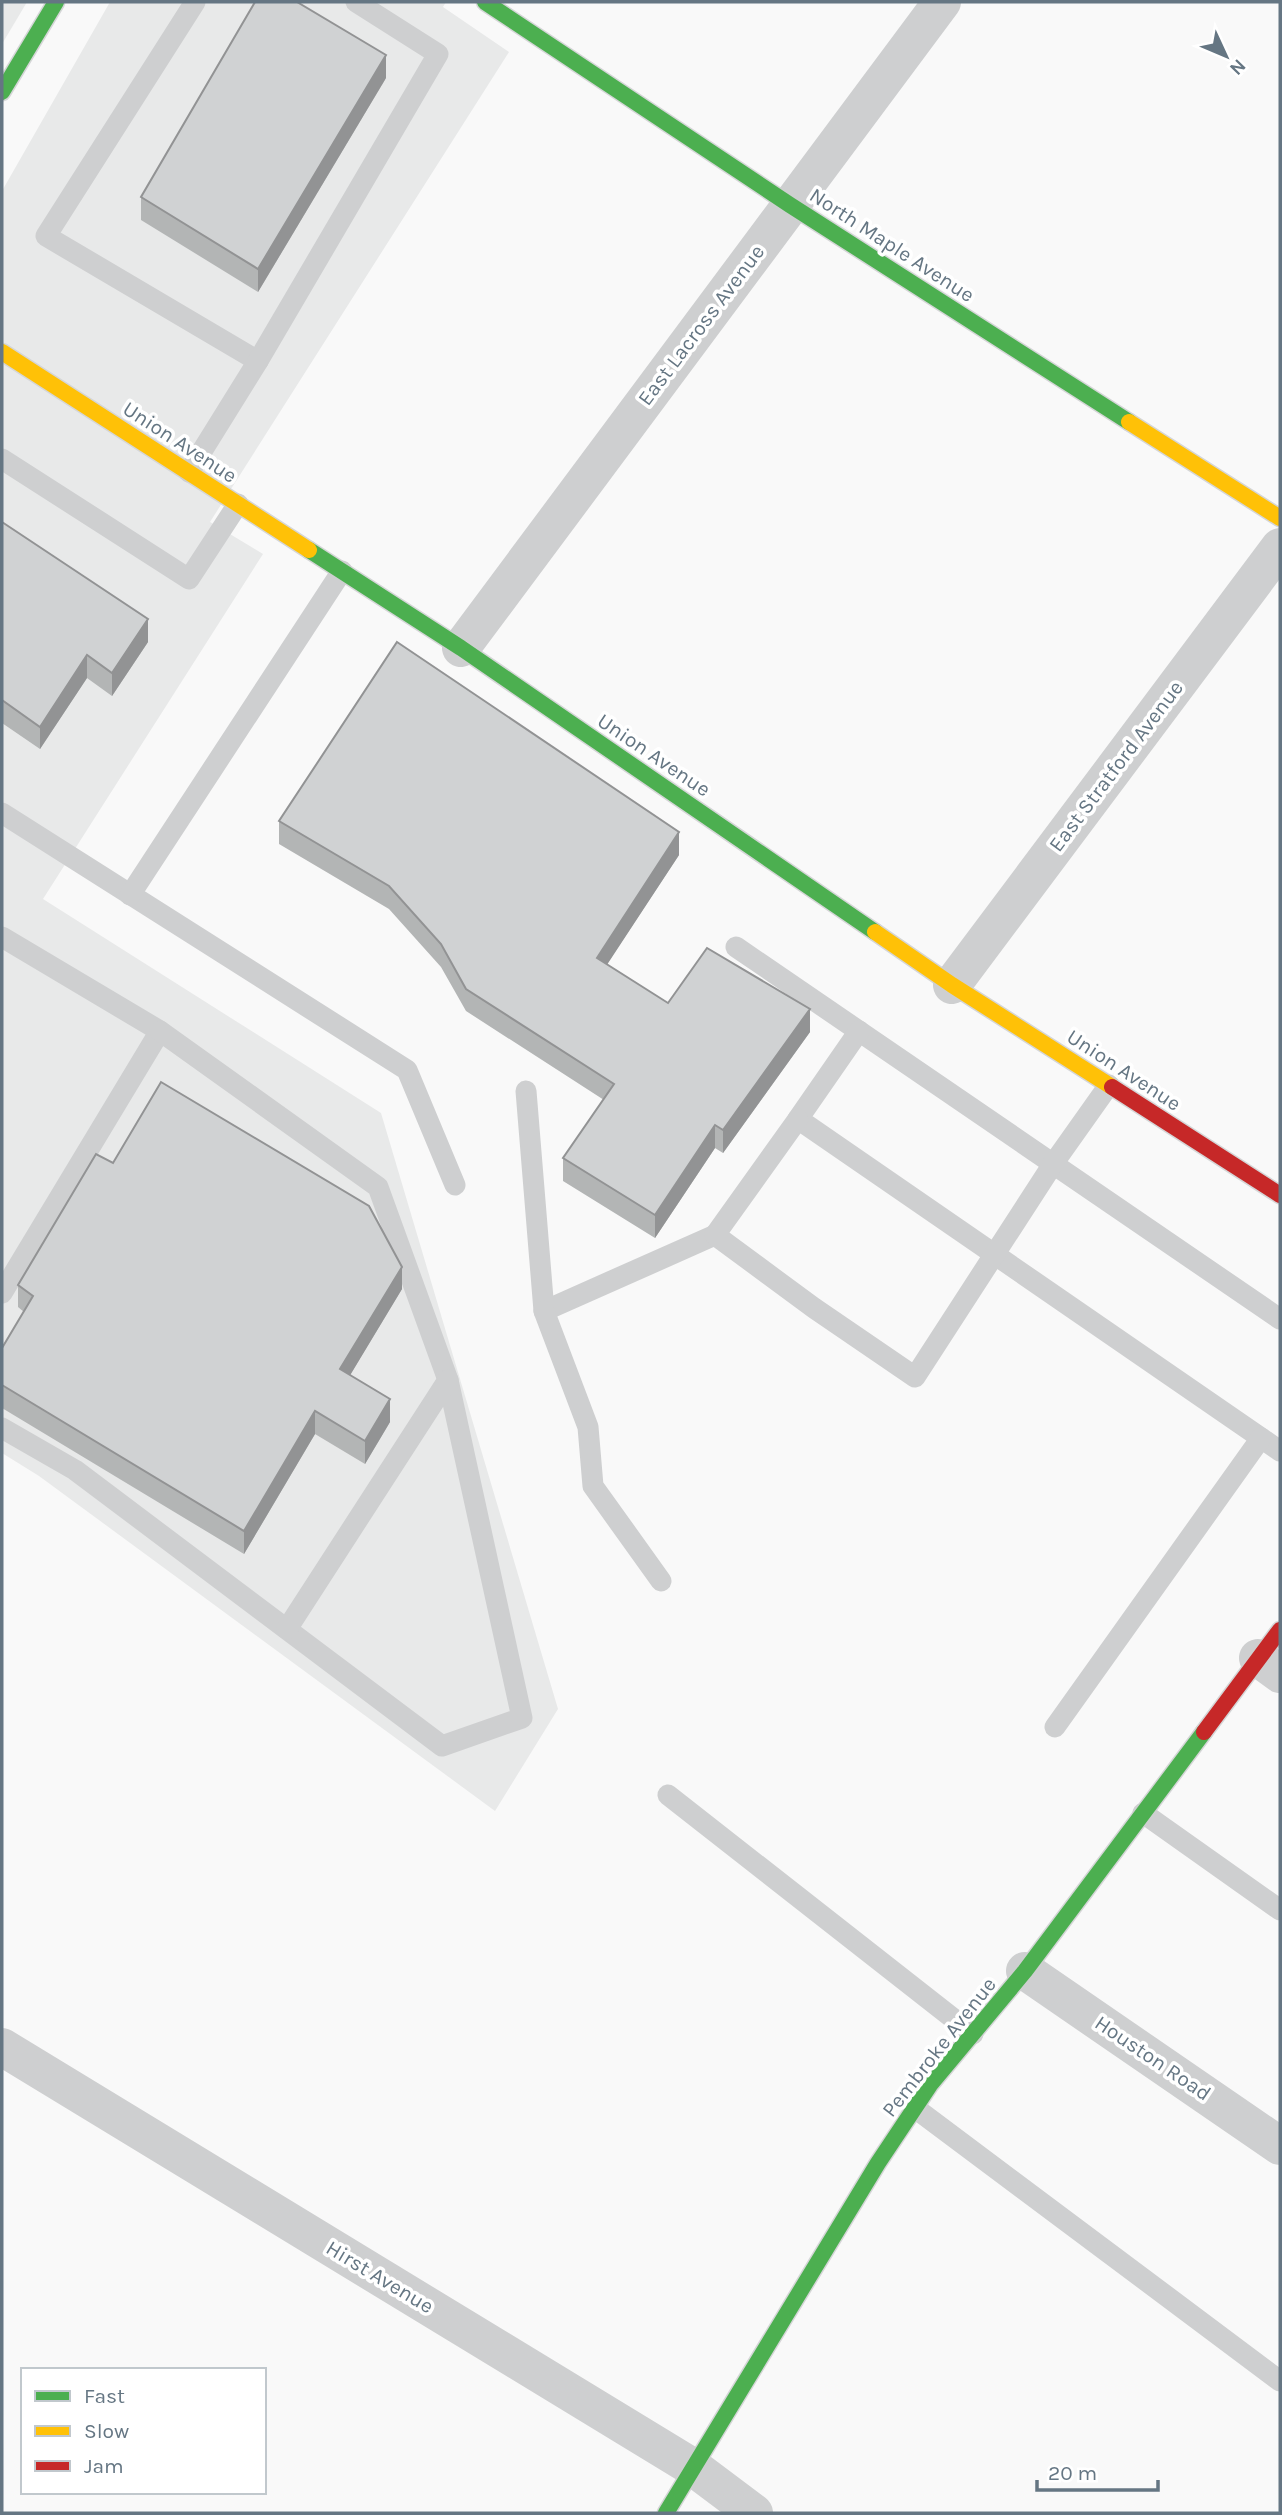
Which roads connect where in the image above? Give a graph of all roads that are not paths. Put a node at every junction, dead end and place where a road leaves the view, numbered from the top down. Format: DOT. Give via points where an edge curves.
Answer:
graph roads {
  1 [pos="56,2"];
  2 [pos="195,2"];
  3 [pos="356,2"];
  4 [pos="485,2"];
  5 [pos="942,2"];
  6 [pos="2,92"];
  7 [pos="790,205"];
  8 [pos="2,352"];
  9 [pos="258,361"];
  10 [pos="2,459"];
  11 [pos="189,472"];
  12 [pos="238,504"];
  13 [pos="1280,518"];
  14 [pos="1280,547"];
  15 [pos="342,571"];
  16 [pos="461,648"];
  17 [pos="2,813"];
  18 [pos="130,895"];
  19 [pos="2,936"];
  20 [pos="736,947"];
  21 [pos="952,985"];
  22 [pos="160,1031"];
  23 [pos="859,1031"];
  24 [pos="1109,1085"];
  25 [pos="526,1091"];
  26 [pos="797,1119"];
  27 [pos="1053,1164"];
  28 [pos="456,1185"];
  29 [pos="1280,1195"];
  30 [pos="715,1235"];
  31 [pos="995,1255"];
  32 [pos="2,1293"];
  33 [pos="544,1311"];
  34 [pos="1280,1319"];
  35 [pos="448,1380"];
  36 [pos="2,1428"];
  37 [pos="1261,1438"];
  38 [pos="1280,1451"];
  39 [pos="661,1581"];
  40 [pos="287,1629"];
  41 [pos="1273,1654"];
  42 [pos="1055,1727"];
  43 [pos="668,1795"];
  44 [pos="1143,1813"];
  45 [pos="1280,1910"];
  46 [pos="1025,1971"];
  47 [pos="973,2034"];
  48 [pos="2,2047"];
  49 [pos="915,2108"];
  50 [pos="1280,2146"];
  51 [pos="1280,2381"];
  52 [pos="694,2468"];
  53 [pos="666,2513"];
  54 [pos="754,2513"];
  1 -- 6 [label="street"];
  2 -- 9 [label="lane" via="46,236"];
  3 -- 9 [label="lane" via="438,54"];
  4 -- 7 [label="street, North Maple Avenue"];
  5 -- 7 [label="street, East Lacross Avenue"];
  7 -- 13 [label="street, North Maple Avenue"];
  7 -- 16 [label="street, East Lacross Avenue"];
  8 -- 11 [label="street, Union Avenue"];
  9 -- 11 [label="lane"];
  10 -- 12 [label="lane" via="189,579"];
  11 -- 12 [label="street, Union Avenue"];
  12 -- 15 [label="street, Union Avenue"];
  14 -- 21 [label="street, East Stratford Avenue"];
  15 -- 16 [label="street, Union Avenue"];
  15 -- 18 [label="lane"];
  16 -- 21 [label="street, Union Avenue"];
  17 -- 18 [label="lane"];
  18 -- 28 [label="lane" via="407,1070"];
  19 -- 22 [label="lane"];
  20 -- 23 [label="lane"];
  21 -- 24 [label="street, Union Avenue"];
  22 -- 32 [label="lane"];
  22 -- 35 [label="lane" via="379,1187"];
  23 -- 26 [label="lane"];
  23 -- 27 [label="lane"];
  24 -- 27 [label="lane"];
  24 -- 29 [label="street, Union Avenue"];
  25 -- 33 [label="lane"];
  26 -- 30 [label="lane"];
  26 -- 31 [label="lane"];
  27 -- 31 [label="lane"];
  27 -- 34 [label="lane"];
  30 -- 31 [label="lane" via="915,1377"];
  30 -- 33 [label="lane"];
  31 -- 37 [label="lane"];
  33 -- 39 [label="lane" via="588,1427 593,1486"];
  35 -- 40 [label="lane"];
  35 -- 40 [label="lane" via="522,1718 442,1746"];
  36 -- 40 [label="lane" via="75,1470"];
  37 -- 38 [label="lane"];
  37 -- 42 [label="lane"];
  41 -- 44 [label="street, Pembroke Avenue"];
  43 -- 47 [label="lane"];
  44 -- 45 [label="lane"];
  44 -- 46 [label="street, Pembroke Avenue"];
  46 -- 47 [label="street, Pembroke Avenue"];
  46 -- 50 [label="street, Houston Road"];
  47 -- 49 [label="street, Pembroke Avenue"];
  48 -- 52 [label="street, Hirst Avenue"];
  49 -- 51 [label="lane"];
  49 -- 52 [label="street, Pembroke Avenue"];
  52 -- 53 [label="street, Pembroke Avenue"];
  52 -- 54 [label="street, Hirst Avenue"];
}
